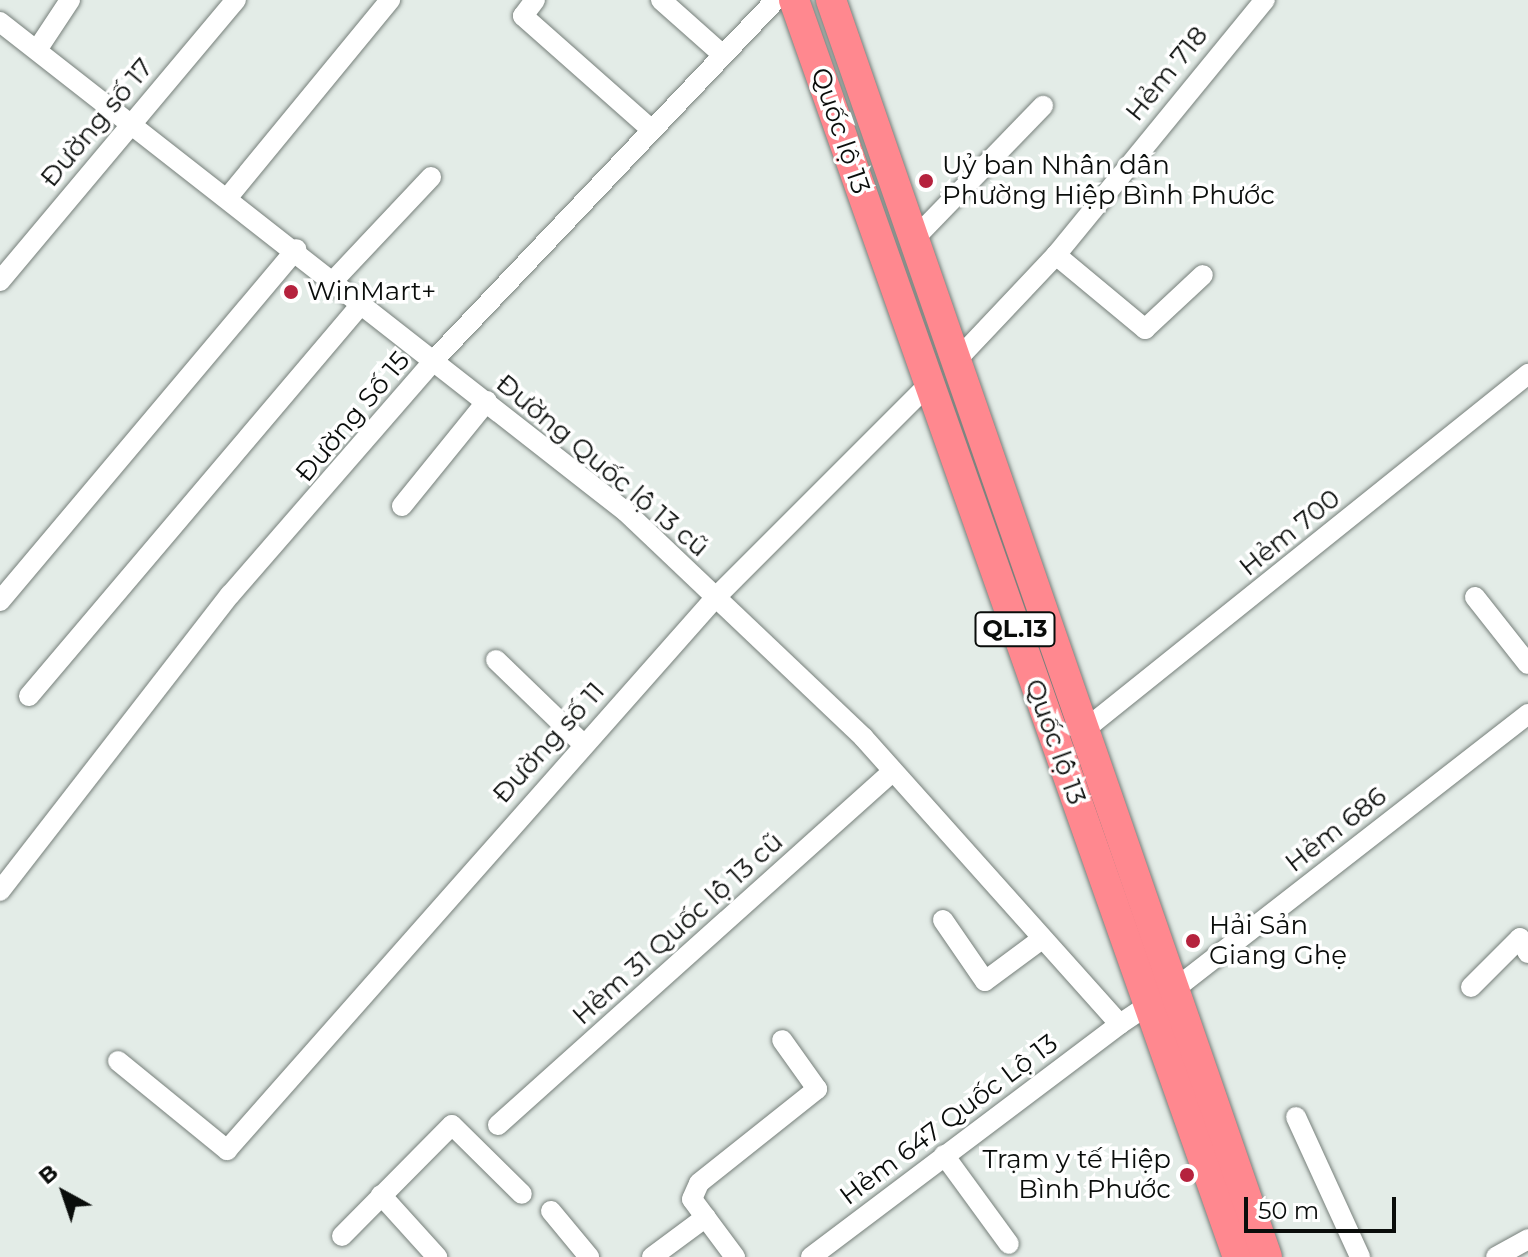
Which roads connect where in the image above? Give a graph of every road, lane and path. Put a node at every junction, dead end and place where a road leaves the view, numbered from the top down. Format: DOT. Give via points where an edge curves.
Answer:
graph roads {
  1 [pos="70,0"];
  2 [pos="236,0"];
  3 [pos="390,0"];
  4 [pos="535,0"];
  5 [pos="661,0"];
  6 [pos="776,0"];
  7 [pos="794,0"];
  8 [pos="831,0"];
  9 [pos="1265,0"];
  10 [pos="0,22"];
  11 [pos="37,50"];
  12 [pos="723,55"];
  13 [pos="1043,106"];
  14 [pos="132,121"];
  15 [pos="652,130"];
  16 [pos="431,177"];
  17 [pos="229,196"];
  18 [pos="913,240"];
  19 [pos="296,249"];
  20 [pos="1056,255"];
  21 [pos="1203,275"];
  22 [pos="335,279"];
  23 [pos="0,281"];
  24 [pos="363,302"];
  25 [pos="435,359"];
  26 [pos="954,363"];
  27 [pos="1528,374"];
  28 [pos="927,386"];
  29 [pos="487,401"];
  30 [pos="402,506"];
  31 [pos="1475,597"];
  32 [pos="715,598"];
  33 [pos="0,601"];
  34 [pos="496,660"];
  35 [pos="1528,664"];
  36 [pos="29,696"];
  37 [pos="1528,714"];
  38 [pos="1083,731"];
  39 [pos="583,744"];
  40 [pos="892,772"];
  41 [pos="0,891"];
  42 [pos="943,920"];
  43 [pos="1039,941"];
  44 [pos="1528,953"];
  45 [pos="1471,987"];
  46 [pos="1176,988"];
  47 [pos="1148,1005"];
  48 [pos="1120,1024"];
  49 [pos="782,1040"];
  50 [pos="118,1061"];
  51 [pos="1296,1117"];
  52 [pos="498,1125"];
  53 [pos="944,1155"];
  54 [pos="522,1194"];
  55 [pos="381,1195"];
  56 [pos="551,1211"];
  57 [pos="706,1217"];
  58 [pos="342,1236"];
  59 [pos="1528,1239"];
  60 [pos="1009,1244"];
  61 [pos="437,1257"];
  62 [pos="589,1257"];
  63 [pos="652,1257"];
  64 [pos="735,1257"];
  65 [pos="811,1257"];
  66 [pos="1238,1257"];
  67 [pos="1267,1257"];
  68 [pos="1360,1257"];
  69 [pos="1496,1257"];
  1 -- 11 [label="street"];
  2 -- 14 [label="street, Đường số 17"];
  3 -- 17 [label="street"];
  4 -- 15 [label="street" via="523,16"];
  5 -- 12 [label="street"];
  6 -- 12 [label="street, Đường Số 15"];
  7 -- 28 [label="highway, Quốc lộ 13 / QL.13"];
  8 -- 18 [label="highway, Quốc lộ 13 / QL.13"];
  9 -- 20 [label="street, Hẻm 718"];
  10 -- 11 [label="street, Đường Quốc lộ 13 cũ"];
  11 -- 14 [label="street, Đường Quốc lộ 13 cũ"];
  12 -- 15 [label="street, Đường Số 15"];
  13 -- 18 [label="street"];
  14 -- 17 [label="street, Đường Quốc lộ 13 cũ"];
  14 -- 23 [label="street, Đường số 17"];
  15 -- 25 [label="street, Đường Số 15"];
  16 -- 22 [label="street"];
  17 -- 19 [label="street, Đường Quốc lộ 13 cũ"];
  18 -- 26 [label="highway, Quốc lộ 13 / QL.13"];
  19 -- 22 [label="street, Đường Quốc lộ 13 cũ"];
  19 -- 33 [label="street"];
  20 -- 21 [label="street" via="1145,329"];
  20 -- 26 [label="street, Hẻm 718"];
  22 -- 24 [label="street, Đường Quốc lộ 13 cũ"];
  24 -- 25 [label="street, Đường Quốc lộ 13 cũ"];
  24 -- 36 [label="street"];
  25 -- 29 [label="street, Đường Quốc lộ 13 cũ"];
  25 -- 41 [label="street, Đường Số 15" via="230,595"];
  26 -- 38 [label="highway, Quốc lộ 13 / QL.13"];
  27 -- 38 [label="street, Hẻm 700"];
  28 -- 32 [label="street, Đường số 11"];
  28 -- 47 [label="highway, Quốc lộ 13 / QL.13"];
  29 -- 30 [label="street"];
  29 -- 32 [label="street, Đường Quốc lộ 13 cũ" via="626,512"];
  31 -- 35 [label="street"];
  32 -- 39 [label="street, Đường số 11"];
  32 -- 40 [label="street, Đường Quốc lộ 13 cũ"];
  34 -- 39 [label="street"];
  37 -- 46 [label="street, Hẻm 686"];
  38 -- 46 [label="highway, Quốc lộ 13 / QL.13"];
  39 -- 50 [label="street, Đường số 11" via="227,1150"];
  40 -- 43 [label="street, Đường Quốc lộ 13 cũ"];
  40 -- 52 [label="street, Hẻm 31 Quốc lộ 13 cũ"];
  42 -- 43 [label="street" via="985,981"];
  43 -- 48 [label="street, Đường Quốc lộ 13 cũ"];
  44 -- 45 [label="street" via="1520,938"];
  46 -- 47 [label="highway"];
  46 -- 67 [label="highway, Quốc lộ 13 / QL.13"];
  47 -- 48 [label="street"];
  47 -- 66 [label="highway, Quốc lộ 13 / QL.13"];
  48 -- 53 [label="street, Hẻm 647 Quốc Lộ 13"];
  49 -- 57 [label="street" via="817,1089 699,1183 692,1199"];
  51 -- 68 [label="street"];
  53 -- 60 [label="street"];
  53 -- 65 [label="street, Hẻm 647 Quốc Lộ 13"];
  54 -- 55 [label="street" via="452,1125"];
  55 -- 58 [label="street"];
  55 -- 61 [label="street"];
  56 -- 62 [label="street"];
  57 -- 63 [label="street"];
  57 -- 64 [label="street"];
  59 -- 69 [label="street"];
}
